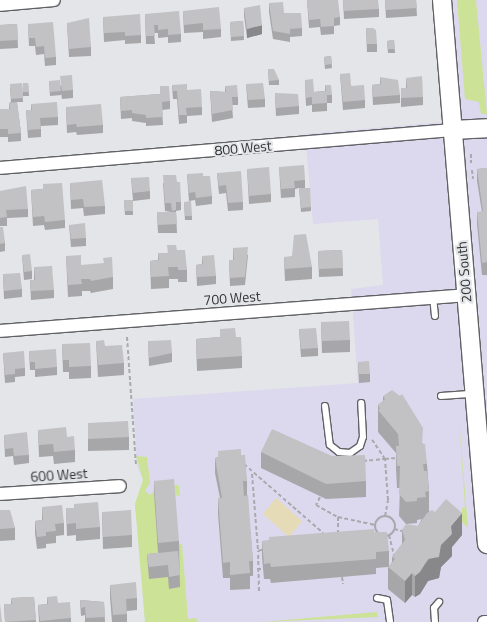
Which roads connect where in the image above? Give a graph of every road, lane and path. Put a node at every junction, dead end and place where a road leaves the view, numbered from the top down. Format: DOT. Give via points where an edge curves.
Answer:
graph roads {
  1 [pos="54,0"];
  2 [pos="442,0"];
  3 [pos="0,4"];
  4 [pos="487,128"];
  5 [pos="452,130"];
  6 [pos="471,154"];
  7 [pos="471,163"];
  8 [pos="0,168"];
  9 [pos="472,170"];
  10 [pos="473,179"];
  11 [pos="466,295"];
  12 [pos="433,297"];
  13 [pos="435,316"];
  14 [pos="0,331"];
  15 [pos="127,337"];
  16 [pos="474,393"];
  17 [pos="441,396"];
  18 [pos="361,403"];
  19 [pos="326,406"];
  20 [pos="372,440"];
  21 [pos="483,443"];
  22 [pos="398,458"];
  23 [pos="385,459"];
  24 [pos="242,461"];
  25 [pos="359,462"];
  26 [pos="136,465"];
  27 [pos="252,473"];
  28 [pos="120,486"];
  29 [pos="0,494"];
  30 [pos="320,497"];
  31 [pos="385,516"];
  32 [pos="338,517"];
  33 [pos="375,525"];
  34 [pos="394,529"];
  35 [pos="377,532"];
  36 [pos="407,532"];
  37 [pos="371,534"];
  38 [pos="389,535"];
  39 [pos="328,538"];
  40 [pos="339,538"];
  41 [pos="487,544"];
  42 [pos="266,548"];
  43 [pos="258,551"];
  44 [pos="388,558"];
  45 [pos="258,569"];
  46 [pos="263,569"];
  47 [pos="342,577"];
  48 [pos="343,584"];
  49 [pos="259,591"];
  50 [pos="377,598"];
  51 [pos="439,602"];
  52 [pos="390,622"];
  53 [pos="435,622"];
  1 -- 3 [label="street"];
  2 -- 5 [label="street, 200 South"];
  4 -- 5 [label="street, 800 West"];
  5 -- 8 [label="street, 800 West"];
  5 -- 11 [label="street, 200 South"];
  6 -- 7 [label="path"];
  9 -- 10 [label="path"];
  11 -- 12 [label="street, 700 West"];
  11 -- 16 [label="street, 200 South"];
  12 -- 13 [label="lane"];
  12 -- 14 [label="street, 700 West"];
  15 -- 26 [label="path"];
  16 -- 17 [label="lane"];
  16 -- 21 [label="street, 200 South"];
  18 -- 19 [label="lane" via="363,437 360,446 350,452 339,452 330,445"];
  20 -- 23 [label="path"];
  21 -- 41 [label="street, 200 South"];
  22 -- 23 [label="path"];
  23 -- 25 [label="path"];
  23 -- 31 [label="path" via="388,500"];
  24 -- 27 [label="path"];
  27 -- 39 [label="path"];
  27 -- 43 [label="path"];
  28 -- 29 [label="street, 600 West"];
  30 -- 32 [label="path" via="316,505"];
  31 -- 33 [label="path"];
  31 -- 34 [label="path" via="393,520"];
  32 -- 33 [label="path"];
  32 -- 40 [label="path"];
  33 -- 35 [label="path"];
  34 -- 36 [label="path"];
  34 -- 38 [label="path"];
  35 -- 37 [label="path"];
  35 -- 38 [label="path"];
  38 -- 44 [label="path" via="395,558"];
  42 -- 43 [label="path"];
  43 -- 45 [label="path"];
  45 -- 46 [label="path"];
  45 -- 49 [label="path"];
  47 -- 48 [label="path"];
  50 -- 52 [label="lane" via="387,600"];
  51 -- 53 [label="lane" via="434,608"];
}
